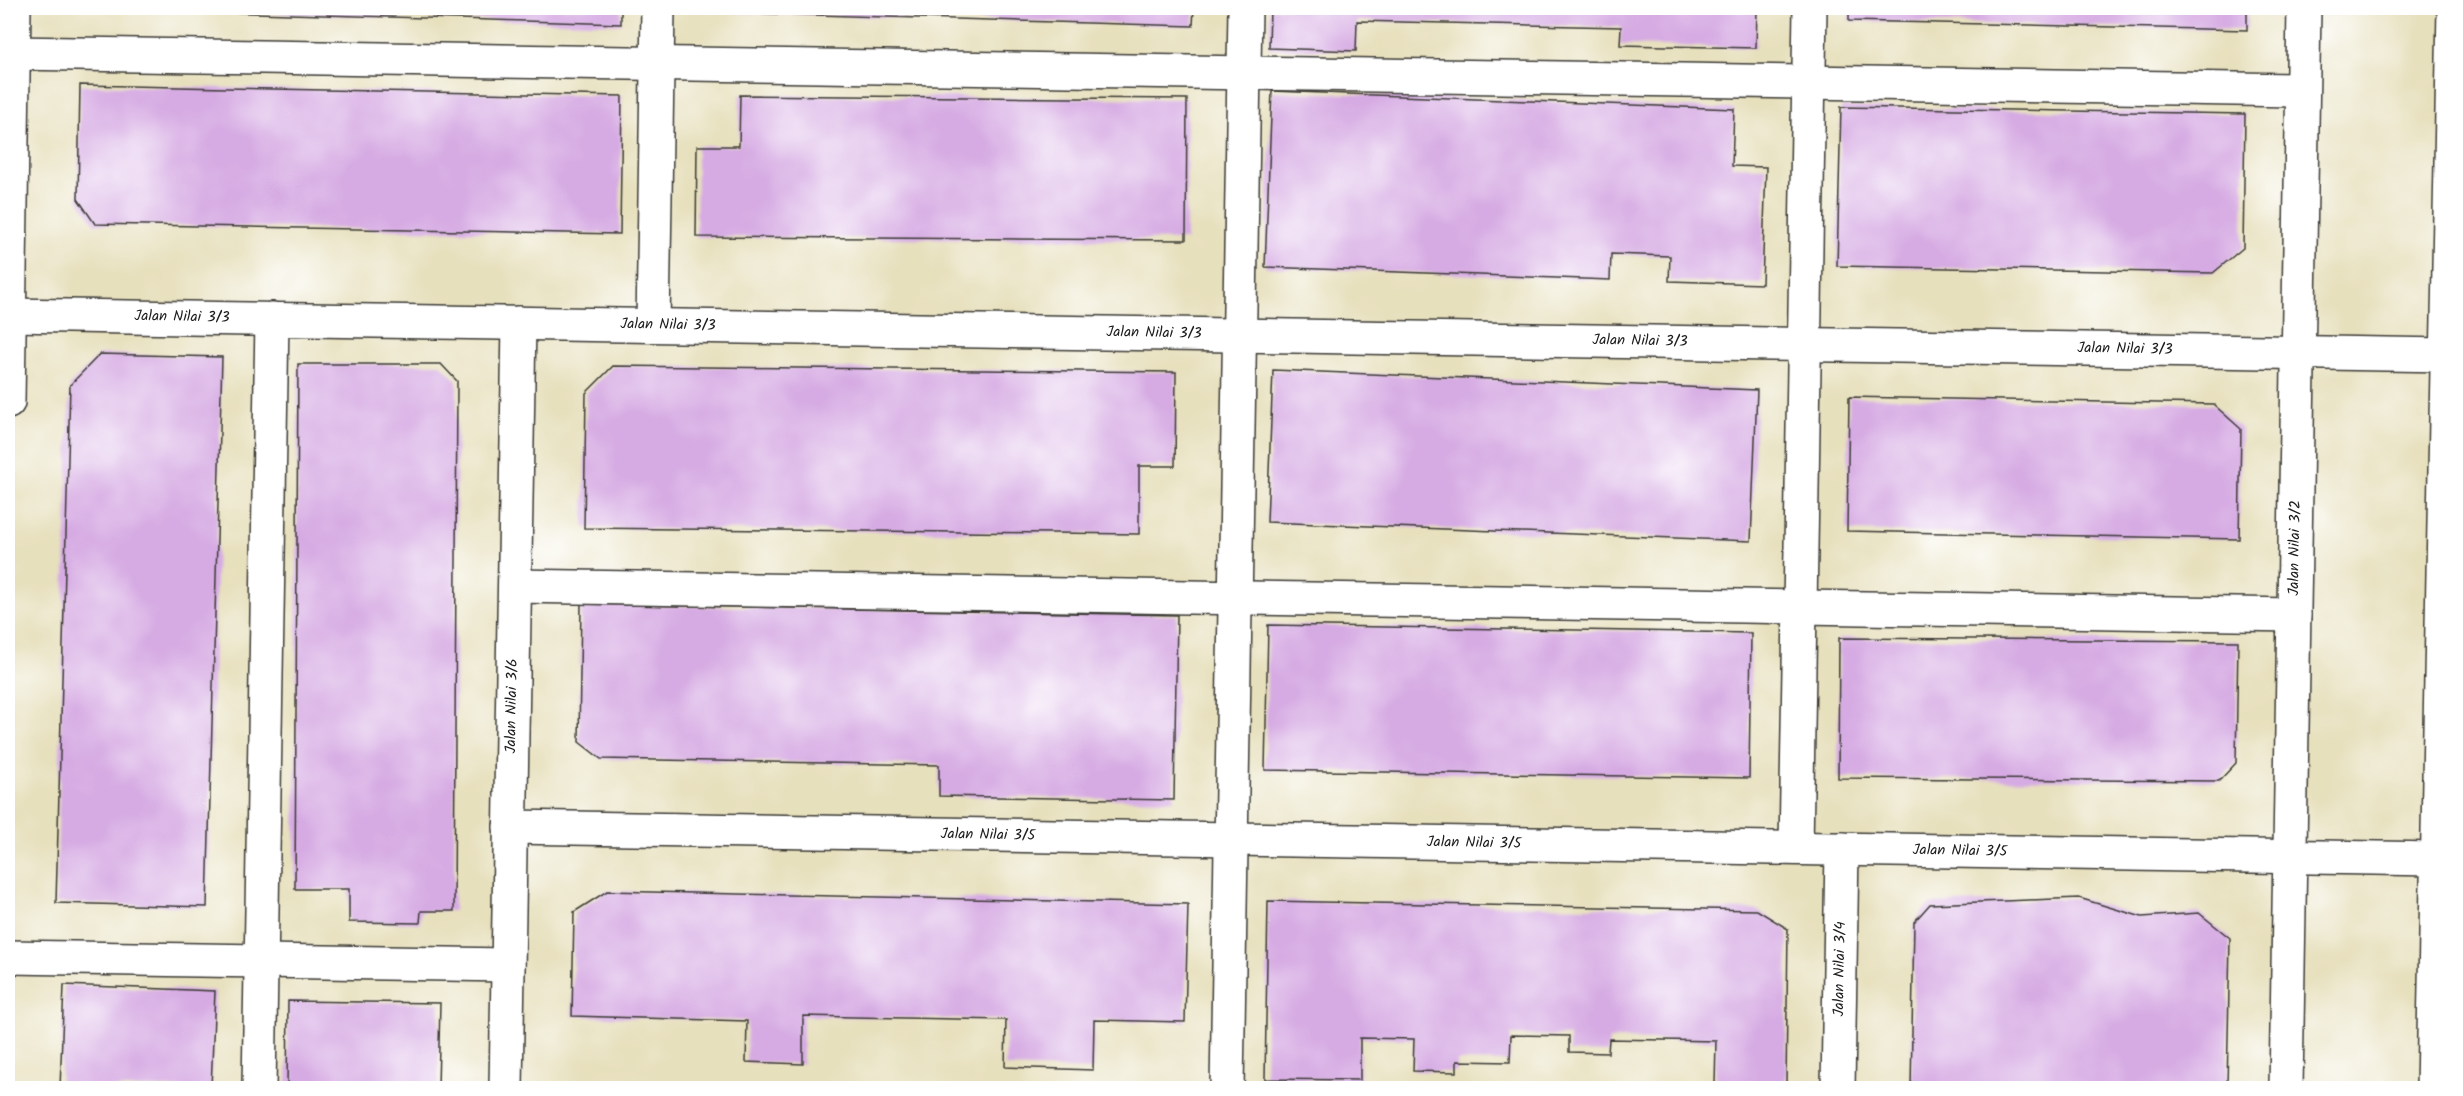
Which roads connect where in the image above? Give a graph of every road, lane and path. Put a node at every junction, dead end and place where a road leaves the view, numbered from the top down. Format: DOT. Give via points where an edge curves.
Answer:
graph roads {
  1 [pos="14,8"];
  2 [pos="658,8"];
  3 [pos="1245,8"];
  4 [pos="1809,8"];
  5 [pos="2304,8"];
  6 [pos="2454,8"];
  7 [pos="13,53"];
  8 [pos="657,64"];
  9 [pos="1244,74"];
  10 [pos="1808,82"];
  11 [pos="2302,90"];
  12 [pos="9,315"];
  13 [pos="272,319"];
  14 [pos="519,323"];
  15 [pos="653,325"];
  16 [pos="1240,334"];
  17 [pos="1804,344"];
  18 [pos="2298,351"];
  19 [pos="2447,355"];
  20 [pos="8,402"];
  21 [pos="2449,557"];
  22 [pos="514,586"];
  23 [pos="1235,598"];
  24 [pos="1800,607"];
  25 [pos="2294,615"];
  26 [pos="510,827"];
  27 [pos="1232,839"];
  28 [pos="1796,848"];
  29 [pos="1842,849"];
  30 [pos="2290,857"];
  31 [pos="2443,876"];
  32 [pos="8,957"];
  33 [pos="262,961"];
  34 [pos="508,965"];
  35 [pos="260,1089"];
  36 [pos="506,1089"];
  37 [pos="1227,1089"];
  38 [pos="1838,1089"];
  39 [pos="2286,1089"];
  40 [pos="2433,1089"];
  1 -- 7 [label="street"];
  2 -- 8 [label="street"];
  3 -- 9 [label="street"];
  4 -- 10 [label="street"];
  5 -- 11 [label="street, Jalan Nilai 3/2"];
  6 -- 19 [label="street"];
  7 -- 8 [label="street"];
  7 -- 12 [label="street"];
  8 -- 9 [label="street"];
  8 -- 15 [label="street"];
  9 -- 10 [label="street"];
  9 -- 16 [label="street"];
  10 -- 11 [label="street"];
  10 -- 17 [label="street"];
  11 -- 18 [label="street, Jalan Nilai 3/2"];
  12 -- 13 [label="street, Jalan Nilai 3/3"];
  12 -- 20 [label="street"];
  13 -- 14 [label="street, Jalan Nilai 3/3"];
  13 -- 33 [label="street"];
  14 -- 15 [label="street, Jalan Nilai 3/3"];
  14 -- 22 [label="street, Jalan Nilai 3/6"];
  15 -- 16 [label="street, Jalan Nilai 3/3"];
  16 -- 17 [label="street, Jalan Nilai 3/3"];
  16 -- 23 [label="street"];
  17 -- 18 [label="street, Jalan Nilai 3/3"];
  17 -- 24 [label="street"];
  18 -- 19 [label="street, Jalan Nilai 3/3"];
  18 -- 25 [label="street, Jalan Nilai 3/2"];
  19 -- 21 [label="street"];
  21 -- 31 [label="street"];
  22 -- 23 [label="street"];
  22 -- 26 [label="street, Jalan Nilai 3/6"];
  23 -- 24 [label="street"];
  23 -- 27 [label="street"];
  24 -- 25 [label="street"];
  24 -- 28 [label="street"];
  25 -- 30 [label="street, Jalan Nilai 3/2"];
  26 -- 27 [label="street, Jalan Nilai 3/5"];
  26 -- 34 [label="street, Jalan Nilai 3/6"];
  27 -- 28 [label="street, Jalan Nilai 3/5"];
  27 -- 37 [label="street"];
  28 -- 29 [label="street, Jalan Nilai 3/5"];
  29 -- 30 [label="street, Jalan Nilai 3/5"];
  29 -- 38 [label="street, Jalan Nilai 3/4"];
  30 -- 31 [label="street, Jalan Nilai 3/5"];
  30 -- 39 [label="street, Jalan Nilai 3/2"];
  31 -- 40 [label="street"];
  32 -- 33 [label="street"];
  33 -- 34 [label="street"];
  33 -- 35 [label="street"];
  34 -- 36 [label="street, Jalan Nilai 3/6"];
}
